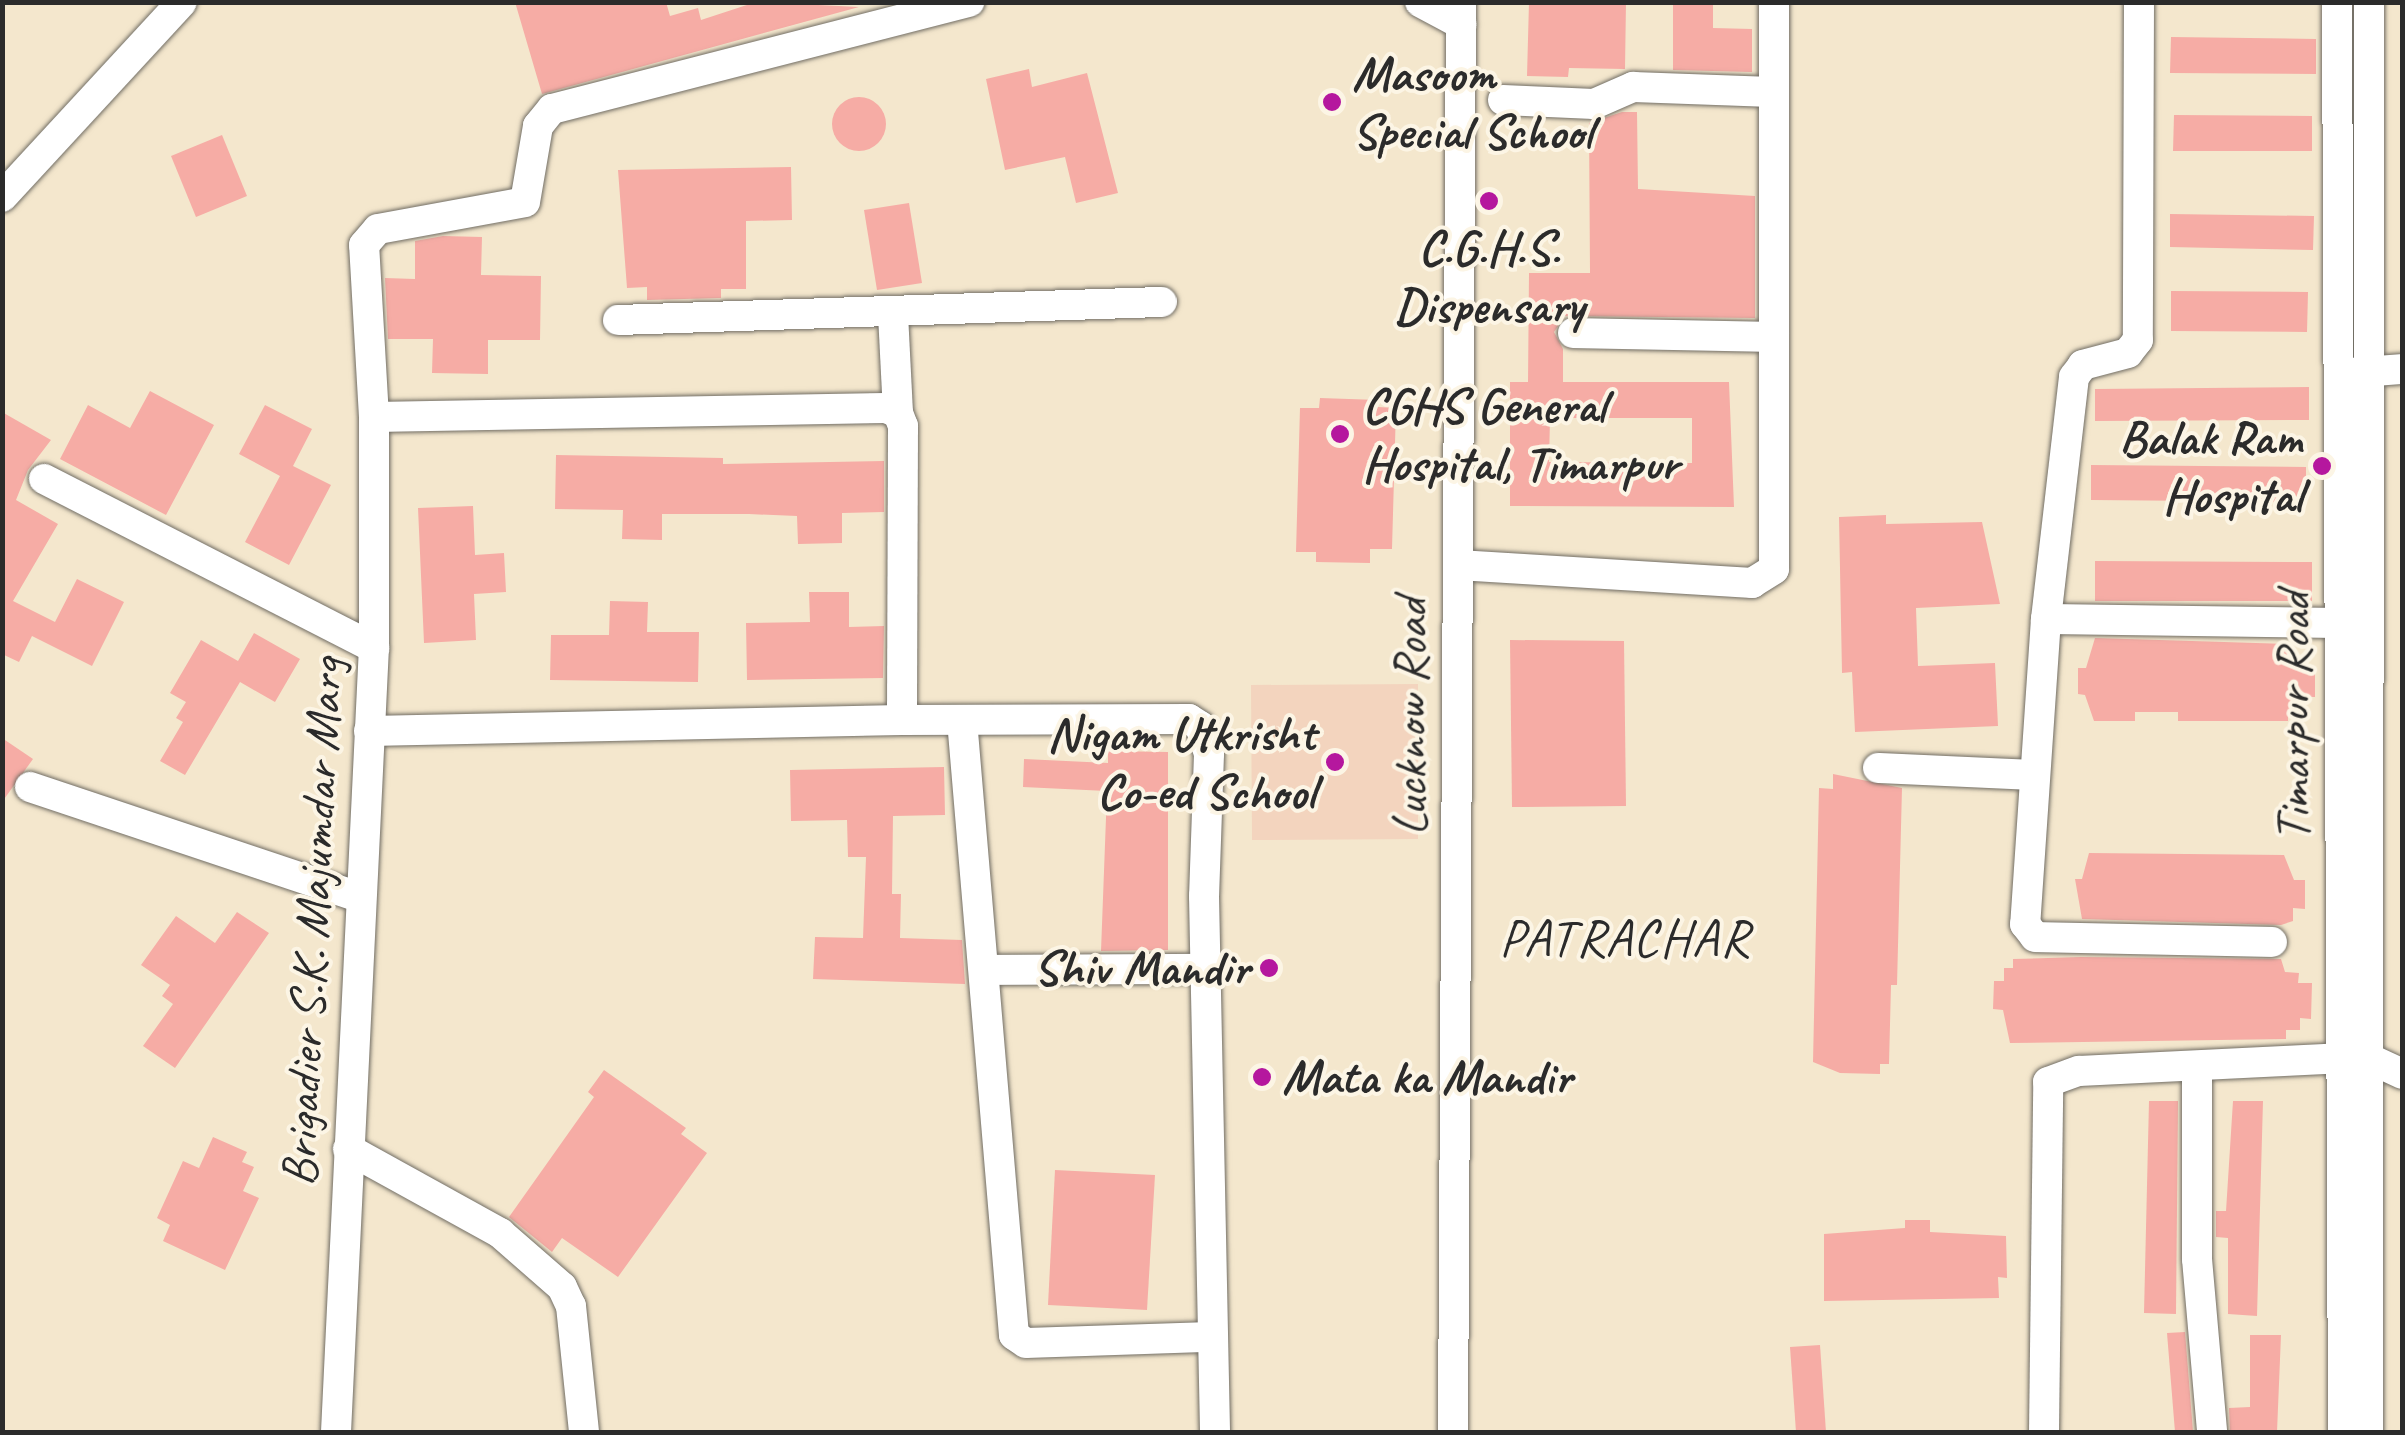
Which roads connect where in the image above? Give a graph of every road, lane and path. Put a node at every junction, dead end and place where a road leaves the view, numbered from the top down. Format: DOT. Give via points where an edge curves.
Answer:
graph roads {
  1 [pos="182,2"];
  2 [pos="970,2"];
  3 [pos="1420,2"];
  4 [pos="1774,2"];
  5 [pos="2139,2"];
  6 [pos="2336,2"];
  7 [pos="2369,2"];
  8 [pos="913,10"];
  9 [pos="1461,13"];
  10 [pos="1772,92"];
  11 [pos="1504,100"];
  12 [pos="2,198"];
  13 [pos="1162,302"];
  14 [pos="893,314"];
  15 [pos="618,320"];
  16 [pos="1574,334"];
  17 [pos="1774,337"];
  18 [pos="2402,369"];
  19 [pos="2337,372"];
  20 [pos="2370,373"];
  21 [pos="898,413"];
  22 [pos="374,417"];
  23 [pos="44,479"];
  24 [pos="1458,565"];
  25 [pos="2046,619"];
  26 [pos="2340,623"];
  27 [pos="374,648"];
  28 [pos="902,720"];
  29 [pos="962,720"];
  30 [pos="369,732"];
  31 [pos="1878,768"];
  32 [pos="2035,774"];
  33 [pos="30,787"];
  34 [pos="358,897"];
  35 [pos="2272,942"];
  36 [pos="988,970"];
  37 [pos="1206,970"];
  38 [pos="2354,1058"];
  39 [pos="2196,1068"];
  40 [pos="2402,1074"];
  41 [pos="348,1149"];
  42 [pos="1212,1337"];
  43 [pos="336,1432"];
  44 [pos="584,1432"];
  45 [pos="1215,1432"];
  46 [pos="1453,1432"];
  47 [pos="2044,1432"];
  48 [pos="2212,1432"];
  49 [pos="2343,1432"];
  50 [pos="2368,1432"];
  1 -- 12 [label="street"];
  2 -- 8 [label="street"];
  3 -- 9 [label="street"];
  4 -- 10 [label="street"];
  5 -- 25 [label="street" via="2138,340 2128,352 2083,365 2074,377"];
  6 -- 19 [label="street, Timarpur Road"];
  7 -- 20 [label="street, Timarpur Road"];
  8 -- 22 [label="street, Brigadier S.K. Majumdar Marg" via="552,108 538,126 525,202 378,229 363,253"];
  9 -- 24 [label="street, Lucknow Road"];
  10 -- 11 [label="street" via="1632,87 1594,104"];
  10 -- 17 [label="street"];
  13 -- 14 [label="street"];
  14 -- 15 [label="street"];
  14 -- 21 [label="street"];
  16 -- 17 [label="street"];
  17 -- 24 [label="street" via="1775,554 1765,578 1752,583"];
  18 -- 20 [label="street"];
  19 -- 20 [label="street"];
  19 -- 26 [label="street, Timarpur Road"];
  20 -- 38 [label="street, Timarpur Road"];
  21 -- 22 [label="street" via="886,408"];
  21 -- 28 [label="street"];
  22 -- 27 [label="street, Brigadier S.K. Majumdar Marg"];
  23 -- 27 [label="street"];
  24 -- 46 [label="street, Lucknow Road"];
  25 -- 26 [label="street"];
  25 -- 32 [label="street"];
  26 -- 38 [label="street, Timarpur Road"];
  27 -- 30 [label="street, Brigadier S.K. Majumdar Marg"];
  28 -- 29 [label="street"];
  28 -- 30 [label="street"];
  29 -- 36 [label="street"];
  29 -- 37 [label="street" via="1189,719 1200,726 1209,754"];
  30 -- 34 [label="street, Brigadier S.K. Majumdar Marg"];
  31 -- 32 [label="street"];
  32 -- 35 [label="street" via="2027,933"];
  33 -- 34 [label="street"];
  34 -- 41 [label="street, Brigadier S.K. Majumdar Marg"];
  36 -- 37 [label="street"];
  36 -- 42 [label="street" via="1014,1334 1026,1342"];
  37 -- 42 [label="street"];
  38 -- 39 [label="street"];
  38 -- 40 [label="street"];
  38 -- 49 [label="street, Timarpur Road"];
  38 -- 50 [label="street, Timarpur Road"];
  39 -- 47 [label="street" via="2079,1071 2048,1082"];
  39 -- 48 [label="street" via="2197,1259"];
  41 -- 43 [label="street, Brigadier S.K. Majumdar Marg"];
  41 -- 44 [label="street" via="500,1233 562,1287 571,1306"];
  42 -- 45 [label="street"];
}
